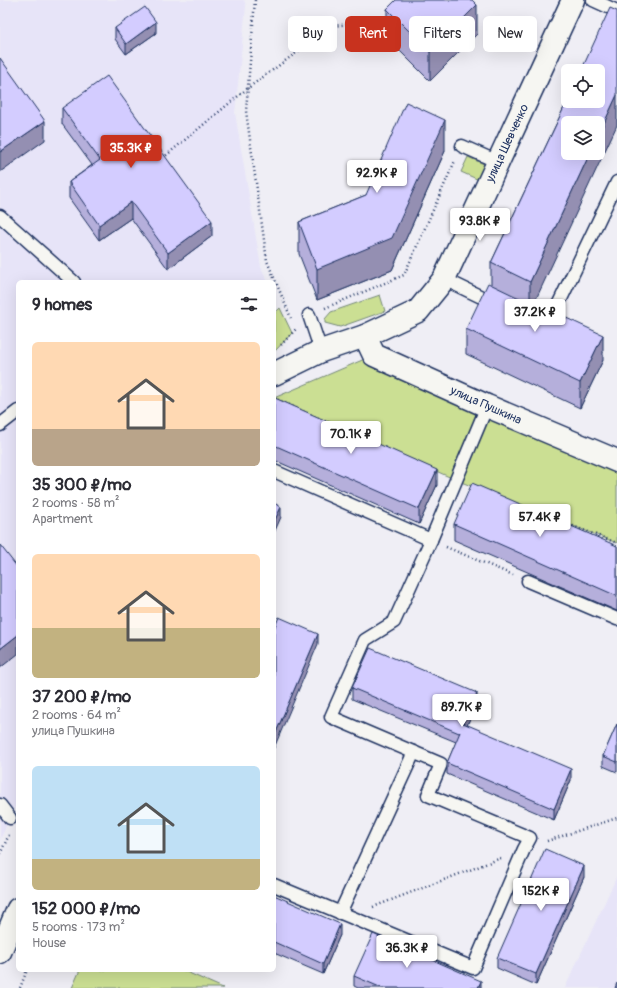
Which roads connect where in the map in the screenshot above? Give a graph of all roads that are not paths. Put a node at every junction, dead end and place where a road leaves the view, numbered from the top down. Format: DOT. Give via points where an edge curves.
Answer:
graph roads {
  1 [pos="573,0"];
  2 [pos="593,0"];
  3 [pos="617,11"];
  4 [pos="462,146"];
  5 [pos="498,162"];
  6 [pos="617,182"];
  7 [pos="0,216"];
  8 [pos="444,279"];
  9 [pos="72,280"];
  10 [pos="506,308"];
  11 [pos="309,315"];
  12 [pos="540,324"];
  13 [pos="365,336"];
  14 [pos="322,351"];
  15 [pos="276,373"];
  16 [pos="487,406"];
  17 [pos="16,412"];
  18 [pos="0,424"];
  19 [pos="617,462"];
  20 [pos="276,472"];
  21 [pos="431,540"];
  22 [pos="528,581"];
  23 [pos="617,619"];
  24 [pos="414,752"];
  25 [pos="0,805"];
  26 [pos="10,818"];
  27 [pos="276,886"];
  28 [pos="16,914"];
  29 [pos="344,915"];
  30 [pos="0,952"];
  1 -- 5 [label="street, улица Шевченко"];
  2 -- 3 [label="lane"];
  4 -- 5 [label="lane"];
  5 -- 8 [label="street, улица Шевченко"];
  6 -- 12 [label="lane" via="547,328"];
  7 -- 9 [label="lane"];
  8 -- 10 [label="lane"];
  8 -- 13 [label="street, улица Шевченко" via="418,311"];
  11 -- 14 [label="lane"];
  13 -- 14 [label="street, улица Шевченко"];
  13 -- 16 [label="street, улица Пушкина" via="374,355"];
  14 -- 15 [label="street, улица Шевченко"];
  16 -- 19 [label="street, улица Пушкина"];
  16 -- 21 [label="lane"];
  17 -- 18 [label="lane"];
  20 -- 21 [label="lane"];
  21 -- 24 [label="lane" via="394,622 365,640 331,717"];
  22 -- 23 [label="lane"];
  24 -- 29 [label="lane"];
  24 -- 29 [label="lane" via="440,764 428,795 530,838 473,968"];
  25 -- 26 [label="lane"];
  27 -- 29 [label="lane"];
  28 -- 30 [label="street"];
}
